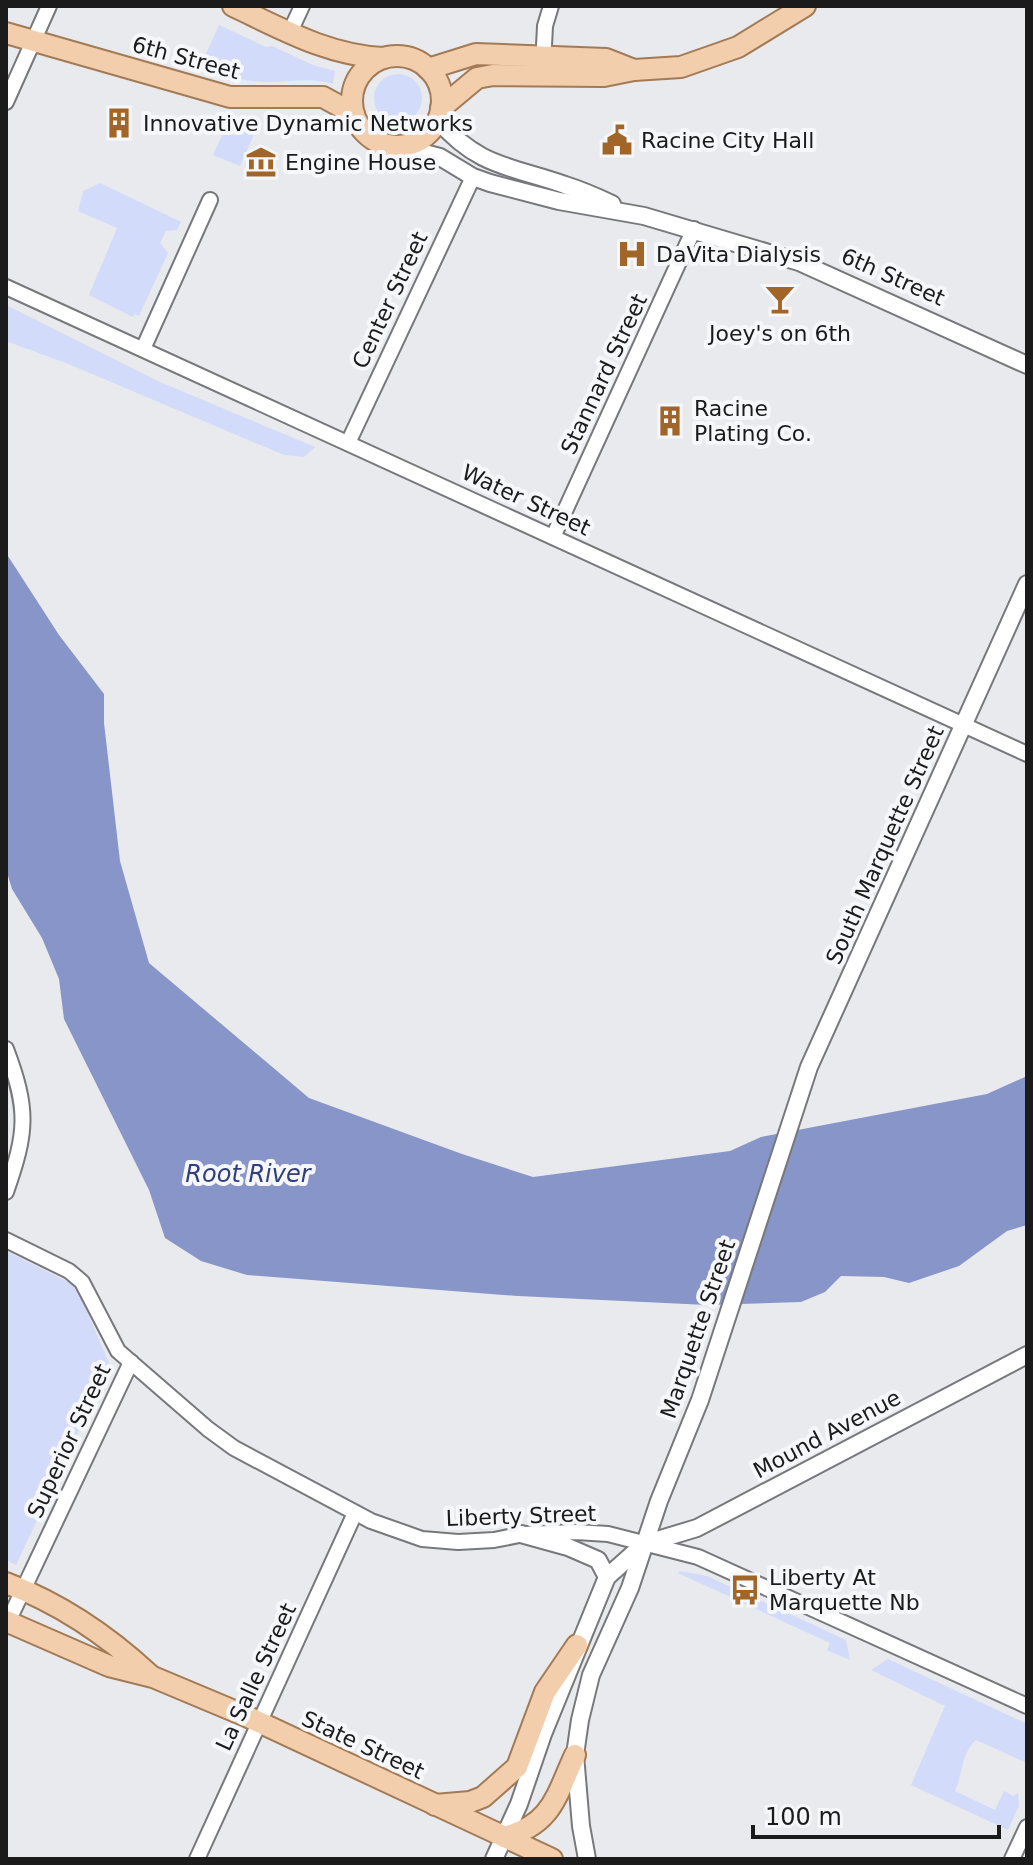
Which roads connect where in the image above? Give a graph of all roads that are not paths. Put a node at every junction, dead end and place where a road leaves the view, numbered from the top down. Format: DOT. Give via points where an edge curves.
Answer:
graph roads {
  1 [pos="49,6"];
  2 [pos="233,6"];
  3 [pos="302,6"];
  4 [pos="551,6"];
  5 [pos="805,6"];
  6 [pos="290,32"];
  7 [pos="6,33"];
  8 [pos="33,41"];
  9 [pos="383,58"];
  10 [pos="543,65"];
  11 [pos="428,69"];
  12 [pos="6,102"];
  13 [pos="354,114"];
  14 [pos="440,114"];
  15 [pos="397,146"];
  16 [pos="473,177"];
  17 [pos="210,200"];
  18 [pos="644,216"];
  19 [pos="694,229"];
  20 [pos="6,287"];
  21 [pos="143,349"];
  22 [pos="1027,365"];
  23 [pos="348,443"];
  24 [pos="553,537"];
  25 [pos="1027,584"];
  26 [pos="963,724"];
  27 [pos="1027,754"];
  28 [pos="6,1049"];
  29 [pos="788,1127"];
  30 [pos="6,1192"];
  31 [pos="6,1240"];
  32 [pos="1027,1355"];
  33 [pos="131,1362"];
  34 [pos="355,1513"];
  35 [pos="521,1534"];
  36 [pos="644,1544"];
  37 [pos="607,1577"];
  38 [pos="14,1586"];
  39 [pos="7,1623"];
  40 [pos="577,1645"];
  41 [pos="153,1677"];
  42 [pos="1027,1706"];
  43 [pos="259,1723"];
  44 [pos="575,1755"];
  45 [pos="434,1805"];
  46 [pos="1027,1827"];
  47 [pos="504,1837"];
  48 [pos="197,1859"];
  49 [pos="494,1859"];
  50 [pos="552,1859"];
  51 [pos="587,1859"];
  52 [pos="1012,1859"];
  1 -- 8 [label="street"];
  2 -- 6 [label="main road"];
  3 -- 6 [label="street"];
  4 -- 10 [label="street"];
  5 -- 10 [label="main road" via="738,47 666,70 604,76"];
  6 -- 9 [label="main road" via="328,49"];
  7 -- 8 [label="main road, 6th Street"];
  8 -- 12 [label="street"];
  8 -- 13 [label="main road, 6th Street" via="230,97 323,97"];
  9 -- 11 [label="main road" via="411,59"];
  9 -- 13 [label="main road" via="359,77 352,95"];
  10 -- 11 [label="main road" via="476,54"];
  10 -- 14 [label="main road" via="477,78"];
  11 -- 14 [label="main road" via="439,87"];
  13 -- 15 [label="main road" via="370,137"];
  14 -- 15 [label="main road" via="421,139"];
  14 -- 18 [label="street, 6th Street" via="458,141 480,157"];
  15 -- 16 [label="street, 6th Street" via="440,157"];
  16 -- 18 [label="street, 6th Street" via="559,201"];
  16 -- 23 [label="street, Center Street"];
  17 -- 21 [label="street"];
  18 -- 19 [label="street, 6th Street"];
  19 -- 22 [label="street, 6th Street" via="799,262"];
  19 -- 24 [label="street, Stannard Street"];
  20 -- 21 [label="street, Water Street"];
  21 -- 23 [label="street, Water Street"];
  23 -- 24 [label="street, Water Street"];
  24 -- 26 [label="street, Water Street"];
  25 -- 26 [label="street, South Marquette Street"];
  26 -- 27 [label="street, Water Street"];
  26 -- 29 [label="street, South Marquette Street" via="809,1067"];
  28 -- 30 [label="street" via="24,1117 19,1157"];
  29 -- 36 [label="street, Marquette Street" via="700,1400"];
  31 -- 33 [label="street, Liberty Street" via="82,1282 118,1351"];
  32 -- 36 [label="street, Mound Avenue" via="697,1528"];
  33 -- 34 [label="street, Liberty Street" via="234,1448"];
  33 -- 38 [label="street, Superior Street"];
  34 -- 35 [label="street, Liberty Street" via="387,1529 440,1541 480,1542"];
  34 -- 43 [label="street, La Salle Street"];
  35 -- 36 [label="street, Liberty Street" via="608,1534"];
  35 -- 37 [label="street" via="598,1560"];
  36 -- 37 [label="street, Marquette Street"];
  36 -- 42 [label="street, Liberty Street" via="698,1557"];
  36 -- 44 [label="street, Marquette Street" via="591,1675"];
  37 -- 40 [label="street, Marquette Street"];
  38 -- 39 [label="street, Superior Street"];
  38 -- 41 [label="main road, State Street" via="40,1596 122,1649"];
  39 -- 41 [label="main road, State Street" via="109,1666"];
  40 -- 45 [label="main road" via="545,1692 517,1767 483,1797"];
  40 -- 47 [label="street, Marquette Street"];
  41 -- 43 [label="main road, State Street"];
  43 -- 45 [label="main road, State Street"];
  43 -- 48 [label="street, La Salle Street"];
  44 -- 47 [label="main road" via="545,1815 530,1828"];
  44 -- 51 [label="street, Marquette Street"];
  45 -- 47 [label="main road, State Street"];
  46 -- 52 [label="street"];
  47 -- 49 [label="street, Marquette Street"];
  47 -- 50 [label="main road, State Street"];
}
